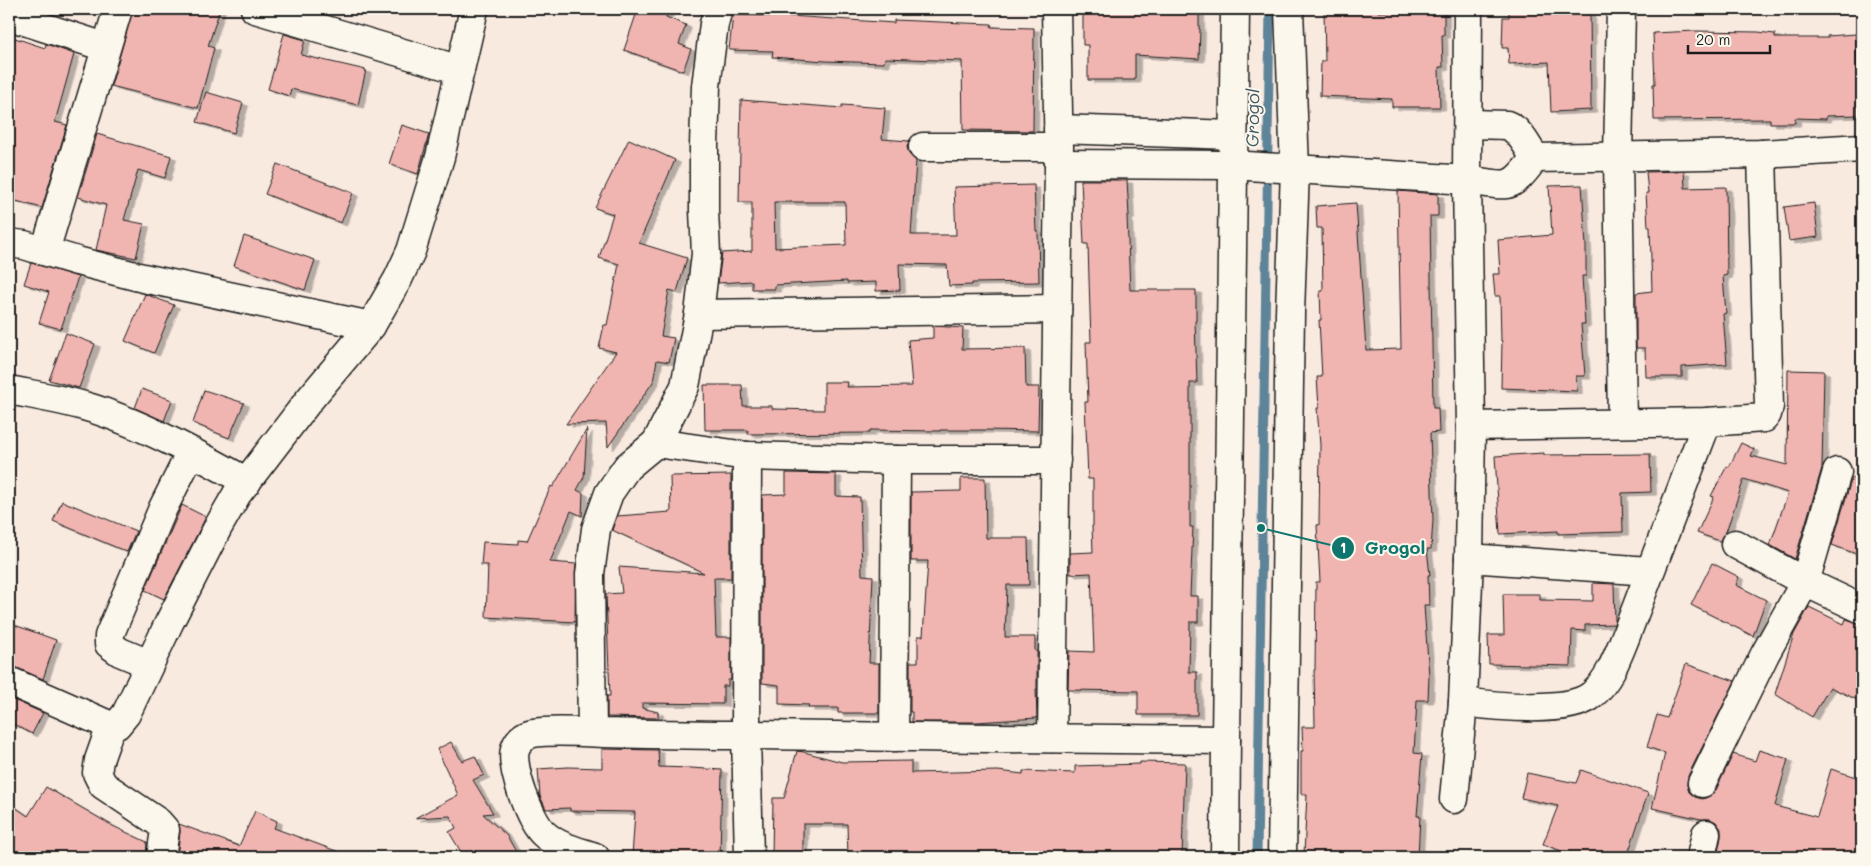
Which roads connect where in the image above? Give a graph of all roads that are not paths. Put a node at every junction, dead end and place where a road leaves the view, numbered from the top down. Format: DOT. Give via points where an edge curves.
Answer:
graph roads {
  1 [pos="118,9"];
  2 [pos="255,9"];
  3 [pos="474,9"];
  4 [pos="718,9"];
  5 [pos="1056,9"];
  6 [pos="1235,9"];
  7 [pos="1289,9"];
  8 [pos="1468,9"];
  9 [pos="1621,9"];
  10 [pos="9,16"];
  11 [pos="105,47"];
  12 [pos="460,70"];
  13 [pos="1468,124"];
  14 [pos="1233,134"];
  15 [pos="923,147"];
  16 [pos="1058,147"];
  17 [pos="1862,148"];
  18 [pos="1762,154"];
  19 [pos="1618,156"];
  20 [pos="1535,158"];
  21 [pos="1238,166"];
  22 [pos="1291,170"];
  23 [pos="1467,180"];
  24 [pos="9,243"];
  25 [pos="44,251"];
  26 [pos="1057,309"];
  27 [pos="699,314"];
  28 [pos="371,326"];
  29 [pos="9,390"];
  30 [pos="1707,422"];
  31 [pos="1622,423"];
  32 [pos="1471,426"];
  33 [pos="656,443"];
  34 [pos="191,452"];
  35 [pos="747,456"];
  36 [pos="896,460"];
  37 [pos="1056,460"];
  38 [pos="1837,472"];
  39 [pos="247,482"];
  40 [pos="1735,544"];
  41 [pos="1470,558"];
  42 [pos="1649,571"];
  43 [pos="1805,582"];
  44 [pos="1862,609"];
  45 [pos="149,664"];
  46 [pos="9,681"];
  47 [pos="1463,702"];
  48 [pos="110,726"];
  49 [pos="592,732"];
  50 [pos="746,736"];
  51 [pos="894,737"];
  52 [pos="1052,738"];
  53 [pos="1226,740"];
  54 [pos="1702,783"];
  55 [pos="1454,799"];
  56 [pos="161,857"];
  57 [pos="595,857"];
  58 [pos="749,857"];
  59 [pos="1225,857"];
  60 [pos="1282,857"];
  1 -- 11 [label="street"];
  2 -- 12 [label="street"];
  3 -- 12 [label="street"];
  4 -- 27 [label="street" via="706,86 706,254"];
  5 -- 16 [label="street"];
  6 -- 14 [label="street"];
  7 -- 22 [label="street"];
  8 -- 13 [label="street"];
  9 -- 19 [label="street"];
  10 -- 11 [label="street"];
  11 -- 25 [label="street"];
  12 -- 28 [label="street" via="440,157 411,251"];
  13 -- 20 [label="street" via="1512,127"];
  13 -- 23 [label="street"];
  14 -- 16 [label="street"];
  14 -- 21 [label="street"];
  15 -- 16 [label="street"];
  16 -- 21 [label="street"];
  16 -- 26 [label="street"];
  17 -- 18 [label="street"];
  18 -- 19 [label="street"];
  18 -- 30 [label="street" via="1769,406 1764,418"];
  19 -- 20 [label="street"];
  19 -- 31 [label="street"];
  20 -- 23 [label="street" via="1511,183"];
  21 -- 22 [label="street"];
  21 -- 53 [label="street"];
  22 -- 23 [label="street"];
  22 -- 60 [label="street"];
  23 -- 32 [label="street"];
  24 -- 25 [label="street"];
  25 -- 28 [label="street" via="152,280"];
  26 -- 27 [label="street"];
  26 -- 37 [label="street"];
  27 -- 33 [label="street" via="685,386"];
  28 -- 39 [label="street"];
  29 -- 34 [label="street" via="85,406"];
  30 -- 31 [label="street"];
  30 -- 42 [label="street"];
  31 -- 32 [label="street"];
  32 -- 41 [label="street"];
  33 -- 35 [label="street"];
  33 -- 49 [label="street" via="618,478 596,529 590,574"];
  34 -- 39 [label="street"];
  34 -- 45 [label="street" via="110,636 109,644 120,652"];
  35 -- 36 [label="street"];
  35 -- 50 [label="street"];
  36 -- 37 [label="street"];
  36 -- 51 [label="street"];
  37 -- 52 [label="street"];
  38 -- 43 [label="street"];
  39 -- 45 [label="street" via="218,527"];
  40 -- 43 [label="street"];
  41 -- 42 [label="street"];
  41 -- 47 [label="street"];
  42 -- 47 [label="street" via="1614,666 1593,694 1568,705 1510,706"];
  43 -- 44 [label="street"];
  43 -- 54 [label="street" via="1765,654"];
  45 -- 48 [label="street" via="126,714 117,725"];
  46 -- 48 [label="street"];
  47 -- 55 [label="street"];
  48 -- 56 [label="street" via="97,773 103,785 165,830"];
  49 -- 50 [label="street"];
  49 -- 57 [label="street" via="525,736 520,739 514,756 522,792 531,815 544,834"];
  50 -- 51 [label="street"];
  50 -- 58 [label="street"];
  51 -- 52 [label="street"];
  52 -- 53 [label="street"];
  53 -- 59 [label="street"];
}
